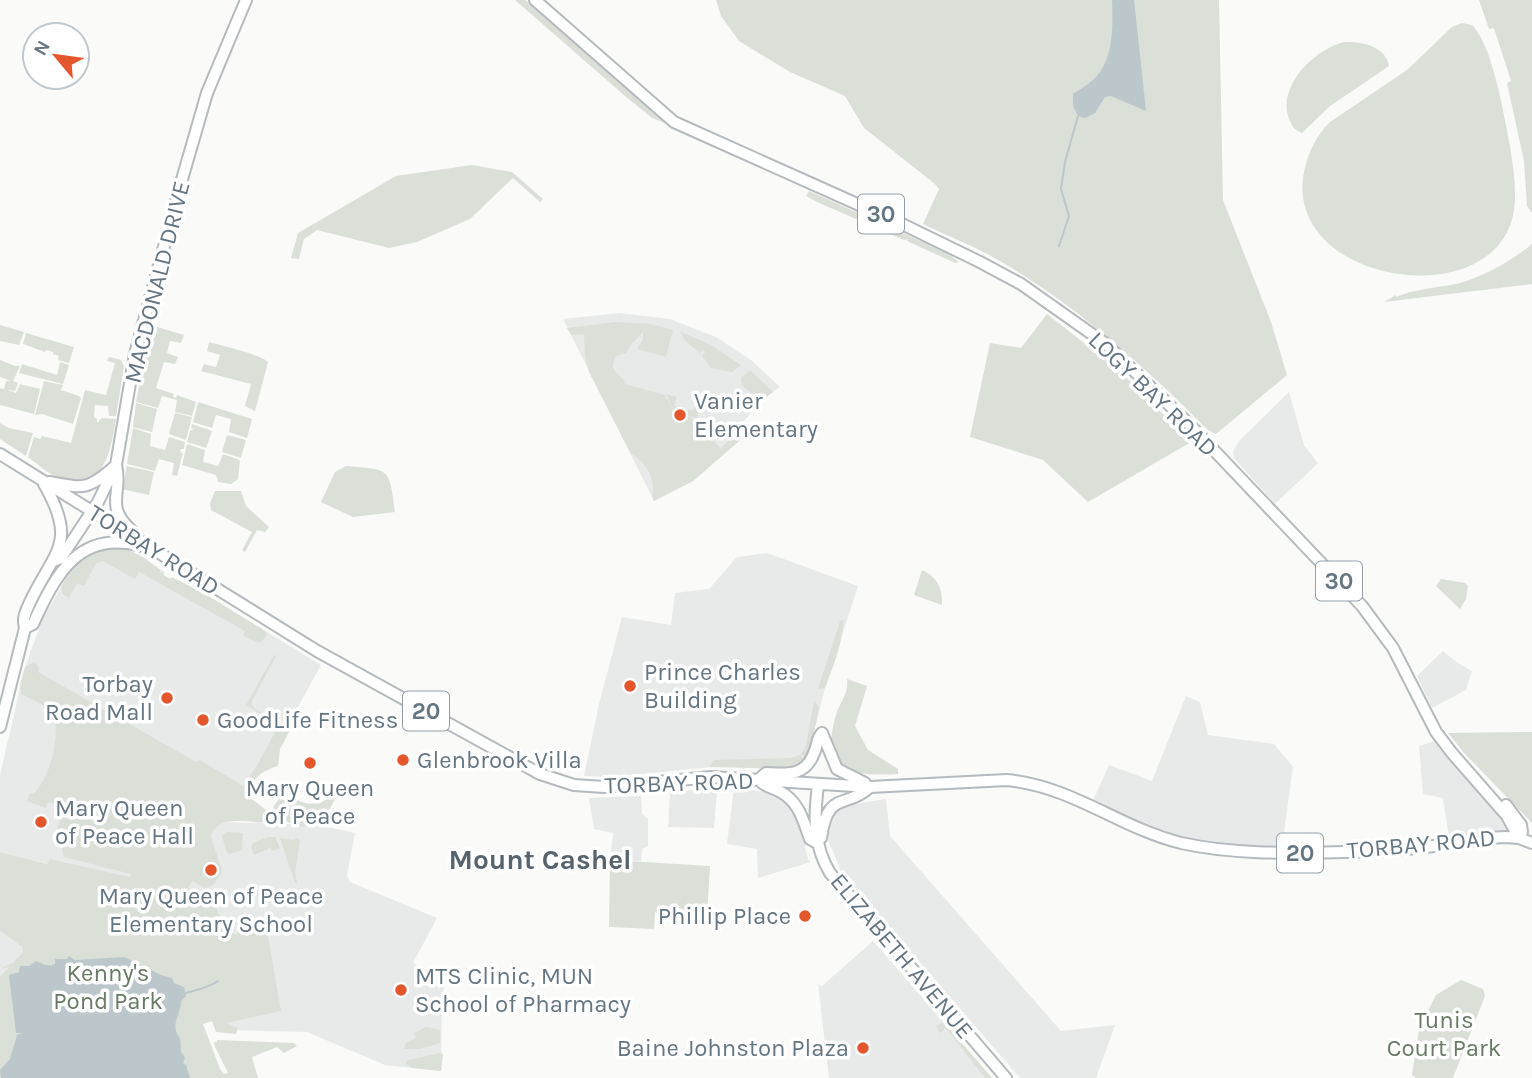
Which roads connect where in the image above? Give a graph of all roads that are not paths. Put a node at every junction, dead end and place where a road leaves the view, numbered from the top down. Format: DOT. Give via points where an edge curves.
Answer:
graph roads {
  1 [pos="246,0"];
  2 [pos="535,0"];
  3 [pos="0,454"];
  4 [pos="116,465"];
  5 [pos="43,481"];
  6 [pos="92,510"];
  7 [pos="152,549"];
  8 [pos="60,562"];
  9 [pos="0,727"];
  10 [pos="759,779"];
  11 [pos="818,785"];
  12 [pos="870,787"];
  13 [pos="1492,796"];
  14 [pos="1500,806"];
  15 [pos="1513,811"];
  16 [pos="1532,828"];
  17 [pos="1490,838"];
  18 [pos="1519,838"];
  19 [pos="817,843"];
  20 [pos="1532,843"];
  21 [pos="1006,1078"];
  1 -- 4 [label="main road, MACDONALD DRIVE" via="207,93 180,188 135,355"];
  2 -- 13 [label="main road, LOGY BAY ROAD / 30" via="674,121 980,262 1021,284 1106,344 1362,606 1393,648 1436,732"];
  3 -- 5 [label="main road, TORBAY ROAD / 20"];
  4 -- 5 [label="main road" via="85,487"];
  4 -- 6 [label="main road, MACDONALD DRIVE"];
  4 -- 7 [label="main road" via="116,509"];
  5 -- 6 [label="main road, TORBAY ROAD / 20"];
  5 -- 8 [label="main road" via="62,526"];
  6 -- 7 [label="main road, TORBAY ROAD / 20"];
  6 -- 8 [label="main road, MACDONALD DRIVE"];
  7 -- 8 [label="main road" via="125,541 100,542"];
  7 -- 10 [label="main road, TORBAY ROAD / 20" via="325,656 547,778 604,787 700,778"];
  8 -- 9 [label="main road, MACDONALD DRIVE" via="22,620 24,628"];
  10 -- 11 [label="main road, TORBAY ROAD / 20"];
  10 -- 12 [label="main road" via="766,773 790,775 800,770 814,755 822,733 837,769"];
  10 -- 19 [label="main road" via="793,802 810,839"];
  11 -- 12 [label="main road, TORBAY ROAD / 20"];
  11 -- 19 [label="main road, ELIZABETH AVENUE"];
  12 -- 17 [label="main road, TORBAY ROAD / 20" via="1028,782 1074,797 1161,837 1242,852 1373,851"];
  12 -- 19 [label="main road" via="833,806"];
  13 -- 14 [label="main road, LOGY BAY ROAD / 30"];
  13 -- 15 [label="main road, LOGY BAY ROAD / 30"];
  14 -- 17 [label="main road" via="1504,825"];
  14 -- 18 [label="main road, LOGY BAY ROAD / 30"];
  15 -- 16 [label="main road, LOGY BAY ROAD"];
  15 -- 18 [label="main road" via="1523,829"];
  17 -- 18 [label="main road, TORBAY ROAD / 20"];
  18 -- 20 [label="main road"];
  19 -- 21 [label="main road, ELIZABETH AVENUE" via="835,880"];
}
